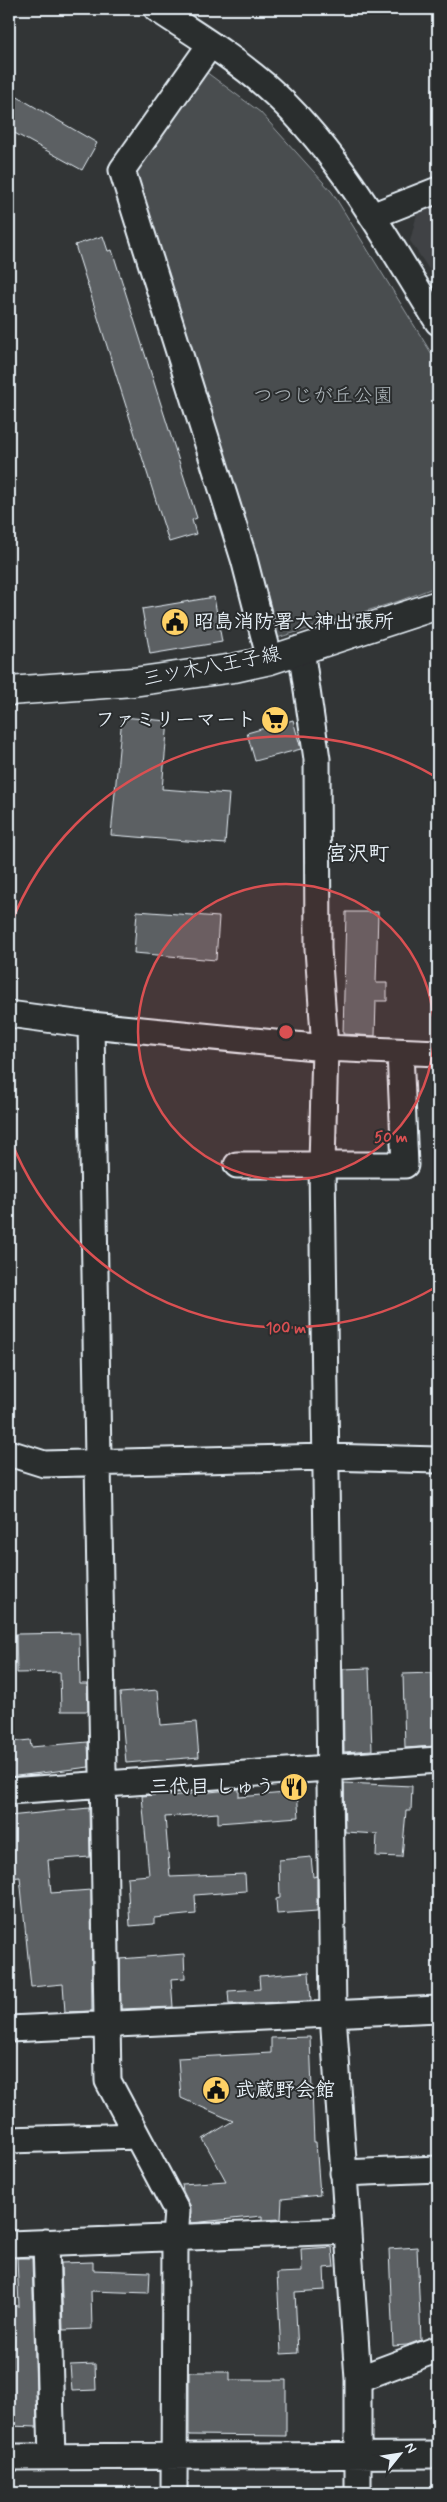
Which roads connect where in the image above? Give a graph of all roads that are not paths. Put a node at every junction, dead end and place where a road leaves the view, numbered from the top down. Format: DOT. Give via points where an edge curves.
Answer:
graph roads {
  1 [pos="157,9"];
  2 [pos="210,45"];
  3 [pos="438,190"];
  4 [pos="372,216"];
  5 [pos="438,322"];
  6 [pos="438,605"];
  7 [pos="301,649"];
  8 [pos="270,660"];
  9 [pos="9,687"];
  10 [pos="42,689"];
  11 [pos="9,691"];
  12 [pos="9,702"];
  13 [pos="9,1014"];
  14 [pos="91,1025"];
  15 [pos="325,1048"];
  16 [pos="400,1052"];
  17 [pos="438,1053"];
  18 [pos="322,1164"];
  19 [pos="237,1165"];
  20 [pos="9,1453"];
  21 [pos="326,1457"];
  22 [pos="438,1460"];
  23 [pos="97,1462"];
  24 [pos="438,1760"];
  25 [pos="331,1768"];
  26 [pos="102,1784"];
  27 [pos="9,1791"];
  28 [pos="438,2009"];
  29 [pos="333,2014"];
  30 [pos="108,2025"];
  31 [pos="9,2029"];
  32 [pos="137,2136"];
  33 [pos="9,2140"];
  34 [pos="438,2169"];
  35 [pos="343,2174"];
  36 [pos="348,2231"];
  37 [pos="175,2237"];
  38 [pos="46,2242"];
  39 [pos="9,2244"];
  40 [pos="438,2349"];
  41 [pos="358,2379"];
  42 [pos="174,2456"];
  43 [pos="360,2456"];
  44 [pos="438,2456"];
  45 [pos="9,2457"];
  46 [pos="52,2457"];
  47 [pos="174,2493"];
  48 [pos="358,2493"];
  1 -- 2 [label="street"];
  2 -- 4 [label="street" via="266,85 306,126"];
  2 -- 8 [label="street" via="122,170 244,559"];
  3 -- 4 [label="street"];
  4 -- 5 [label="street"];
  6 -- 7 [label="main road, 三ツ木八王子線"];
  7 -- 8 [label="main road, 三ツ木八王子線"];
  7 -- 15 [label="street" via="317,759 318,949"];
  8 -- 10 [label="main road, 三ツ木八王子線" via="133,682"];
  9 -- 10 [label="street"];
  10 -- 11 [label="main road, 三ツ木八王子線"];
  10 -- 12 [label="street"];
  13 -- 14 [label="street"];
  14 -- 15 [label="street"];
  14 -- 23 [label="street"];
  15 -- 16 [label="street"];
  15 -- 18 [label="street"];
  16 -- 17 [label="street"];
  16 -- 18 [label="street" via="405,1165"];
  18 -- 19 [label="street"];
  18 -- 21 [label="street"];
  20 -- 23 [label="street" via="44,1464"];
  21 -- 22 [label="street"];
  21 -- 23 [label="street"];
  21 -- 25 [label="street"];
  23 -- 26 [label="street"];
  24 -- 25 [label="street"];
  25 -- 26 [label="street"];
  25 -- 29 [label="street"];
  26 -- 27 [label="street"];
  26 -- 30 [label="street"];
  28 -- 29 [label="street"];
  29 -- 30 [label="street"];
  29 -- 35 [label="street"];
  30 -- 31 [label="street"];
  30 -- 32 [label="street" via="108,2081"];
  32 -- 33 [label="street"];
  32 -- 37 [label="street" via="177,2211"];
  34 -- 35 [label="street"];
  35 -- 36 [label="street"];
  36 -- 37 [label="street"];
  36 -- 41 [label="street"];
  37 -- 38 [label="street"];
  37 -- 42 [label="street"];
  38 -- 39 [label="street"];
  38 -- 46 [label="street"];
  40 -- 41 [label="street"];
  41 -- 43 [label="street"];
  42 -- 43 [label="street"];
  42 -- 46 [label="street"];
  42 -- 47 [label="street"];
  43 -- 44 [label="street"];
  43 -- 48 [label="street"];
  45 -- 46 [label="street"];
}
